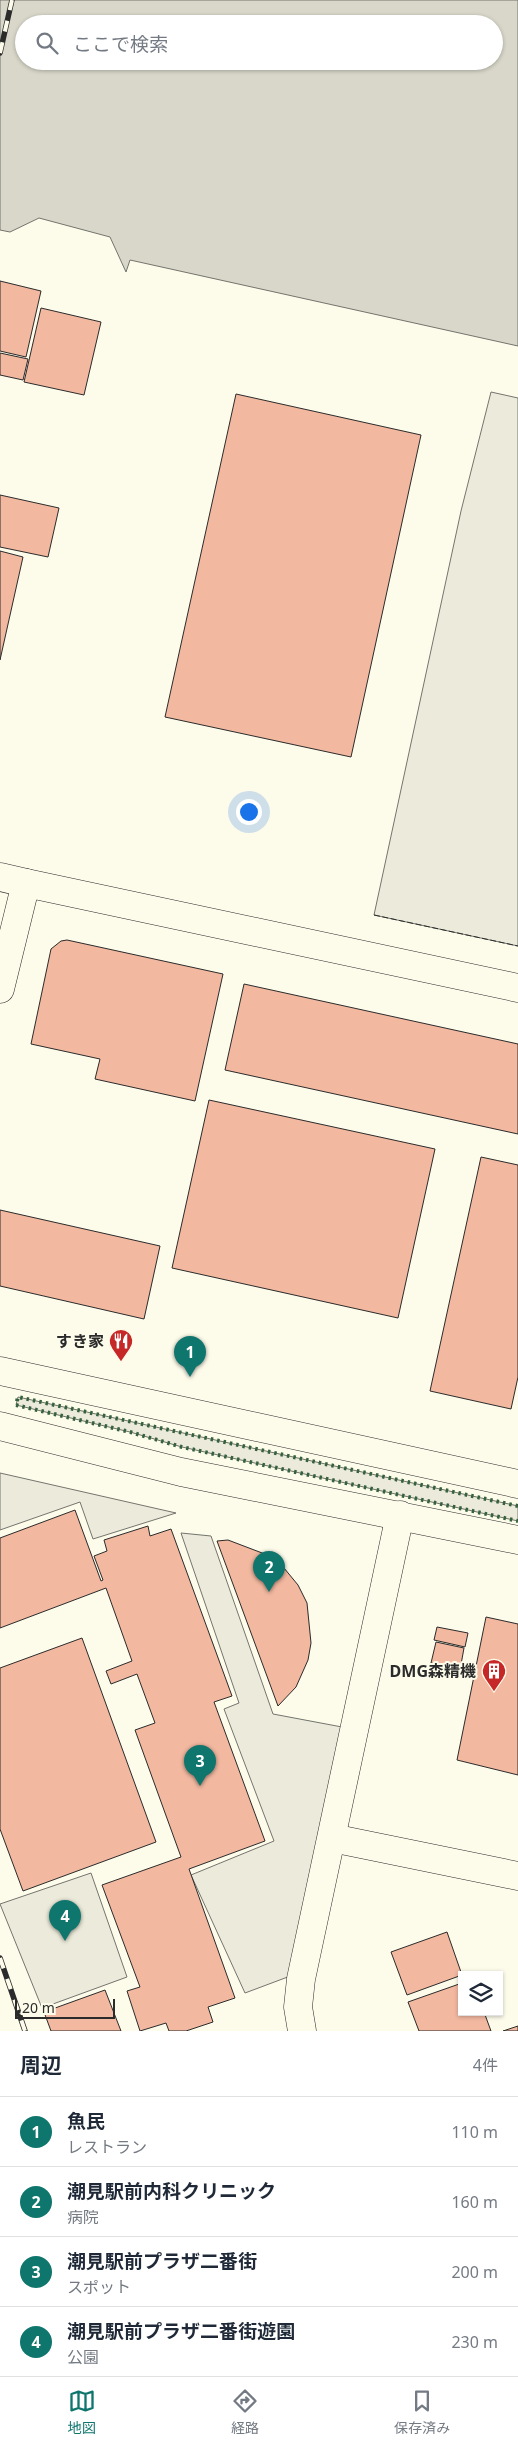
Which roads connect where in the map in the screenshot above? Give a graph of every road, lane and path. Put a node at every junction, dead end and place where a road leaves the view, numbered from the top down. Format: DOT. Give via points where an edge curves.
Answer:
graph roads {
  1 [pos="13,880"];
  2 [pos="0,988"];
  3 [pos="518,988"];
  4 [pos="0,1371"];
  5 [pos="0,1426"];
  6 [pos="518,1484"];
  7 [pos="400,1515"];
  8 [pos="518,1540"];
  9 [pos="332,1838"];
  10 [pos="518,1876"];
  11 [pos="302,2031"];
  1 -- 2 [label="street"];
  1 -- 3 [label="street"];
  4 -- 6 [label="street"];
  5 -- 7 [label="street" via="181,1472"];
  7 -- 8 [label="street"];
  7 -- 9 [label="street"];
  9 -- 10 [label="street"];
  9 -- 11 [label="street" via="301,1980 298,2007"];
}
